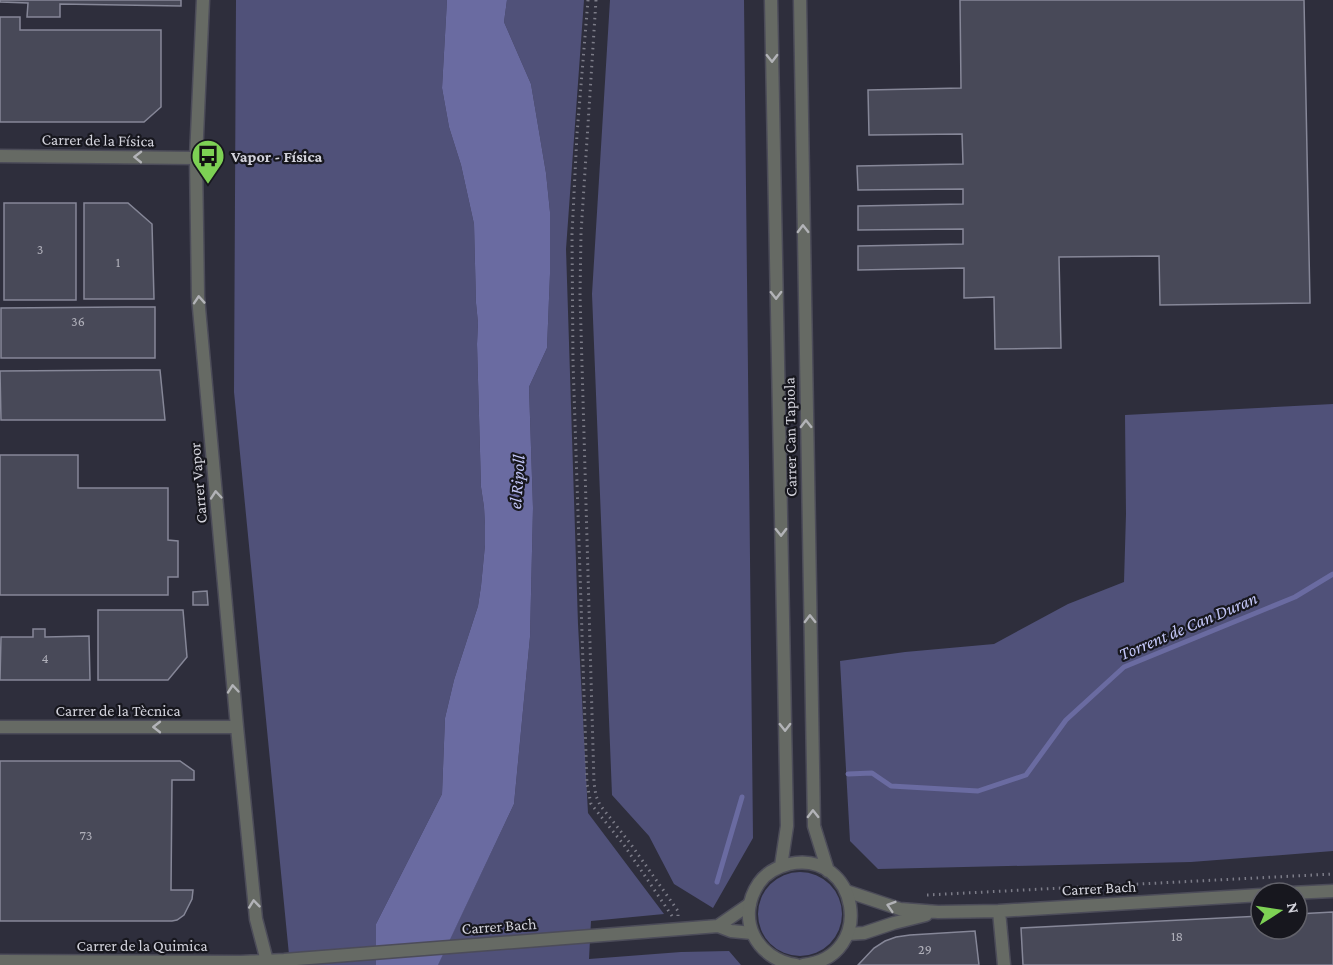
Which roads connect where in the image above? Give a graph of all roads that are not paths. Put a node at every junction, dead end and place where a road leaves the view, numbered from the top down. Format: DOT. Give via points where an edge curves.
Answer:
graph roads {
  1 [pos="203,0"];
  2 [pos="771,0"];
  3 [pos="800,0"];
  4 [pos="0,156"];
  5 [pos="196,158"];
  6 [pos="0,727"];
  7 [pos="237,727"];
  8 [pos="781,866"];
  9 [pos="828,871"];
  10 [pos="846,891"];
  11 [pos="1333,891"];
  12 [pos="1309,892"];
  13 [pos="1249,896"];
  14 [pos="750,904"];
  15 [pos="999,911"];
  16 [pos="938,912"];
  17 [pos="718,926"];
  18 [pos="752,933"];
  19 [pos="848,934"];
  20 [pos="834,959"];
  21 [pos="284,960"];
  22 [pos="0,961"];
  23 [pos="268,963"];
  24 [pos="796,965"];
  25 [pos="804,965"];
  26 [pos="1004,965"];
  1 -- 5 [label="street, Carrer Vapor"];
  2 -- 8 [label="street, Carrer Can Tapiola, one-way" via="787,826"];
  9 -- 3 [label="street, Carrer Can Tapiola, one-way" via="813,826"];
  5 -- 4 [label="street, Carrer de la Física, one-way"];
  7 -- 5 [label="street, Carrer Vapor, one-way" via="198,297"];
  7 -- 6 [label="street, Carrer de la Tècnica, one-way"];
  23 -- 7 [label="street, Carrer Vapor, one-way" via="256,919"];
  8 -- 9 [label="street" via="797,862"];
  8 -- 14 [label="street" via="761,881"];
  9 -- 10 [label="street"];
  16 -- 10 [label="street, Carrer Bach, one-way" via="900,909"];
  10 -- 19 [label="street" via="851,920"];
  11 -- 12 [label="street"];
  13 -- 15 [label="street, Carrer Bach"];
  14 -- 17 [label="street"];
  14 -- 18 [label="street"];
  15 -- 16 [label="street, Carrer Bach"];
  15 -- 26 [label="street"];
  16 -- 19 [label="street, Carrer Bach"];
  17 -- 18 [label="street, Carrer Bach"];
  17 -- 21 [label="street, Carrer Bach" via="677,923 599,935"];
  18 -- 24 [label="street" via="764,951"];
  19 -- 20 [label="street"];
  20 -- 25 [label="street"];
  21 -- 23 [label="street, Carrer de la Quimica"];
  22 -- 23 [label="street, Carrer de la Quimica"];
}
